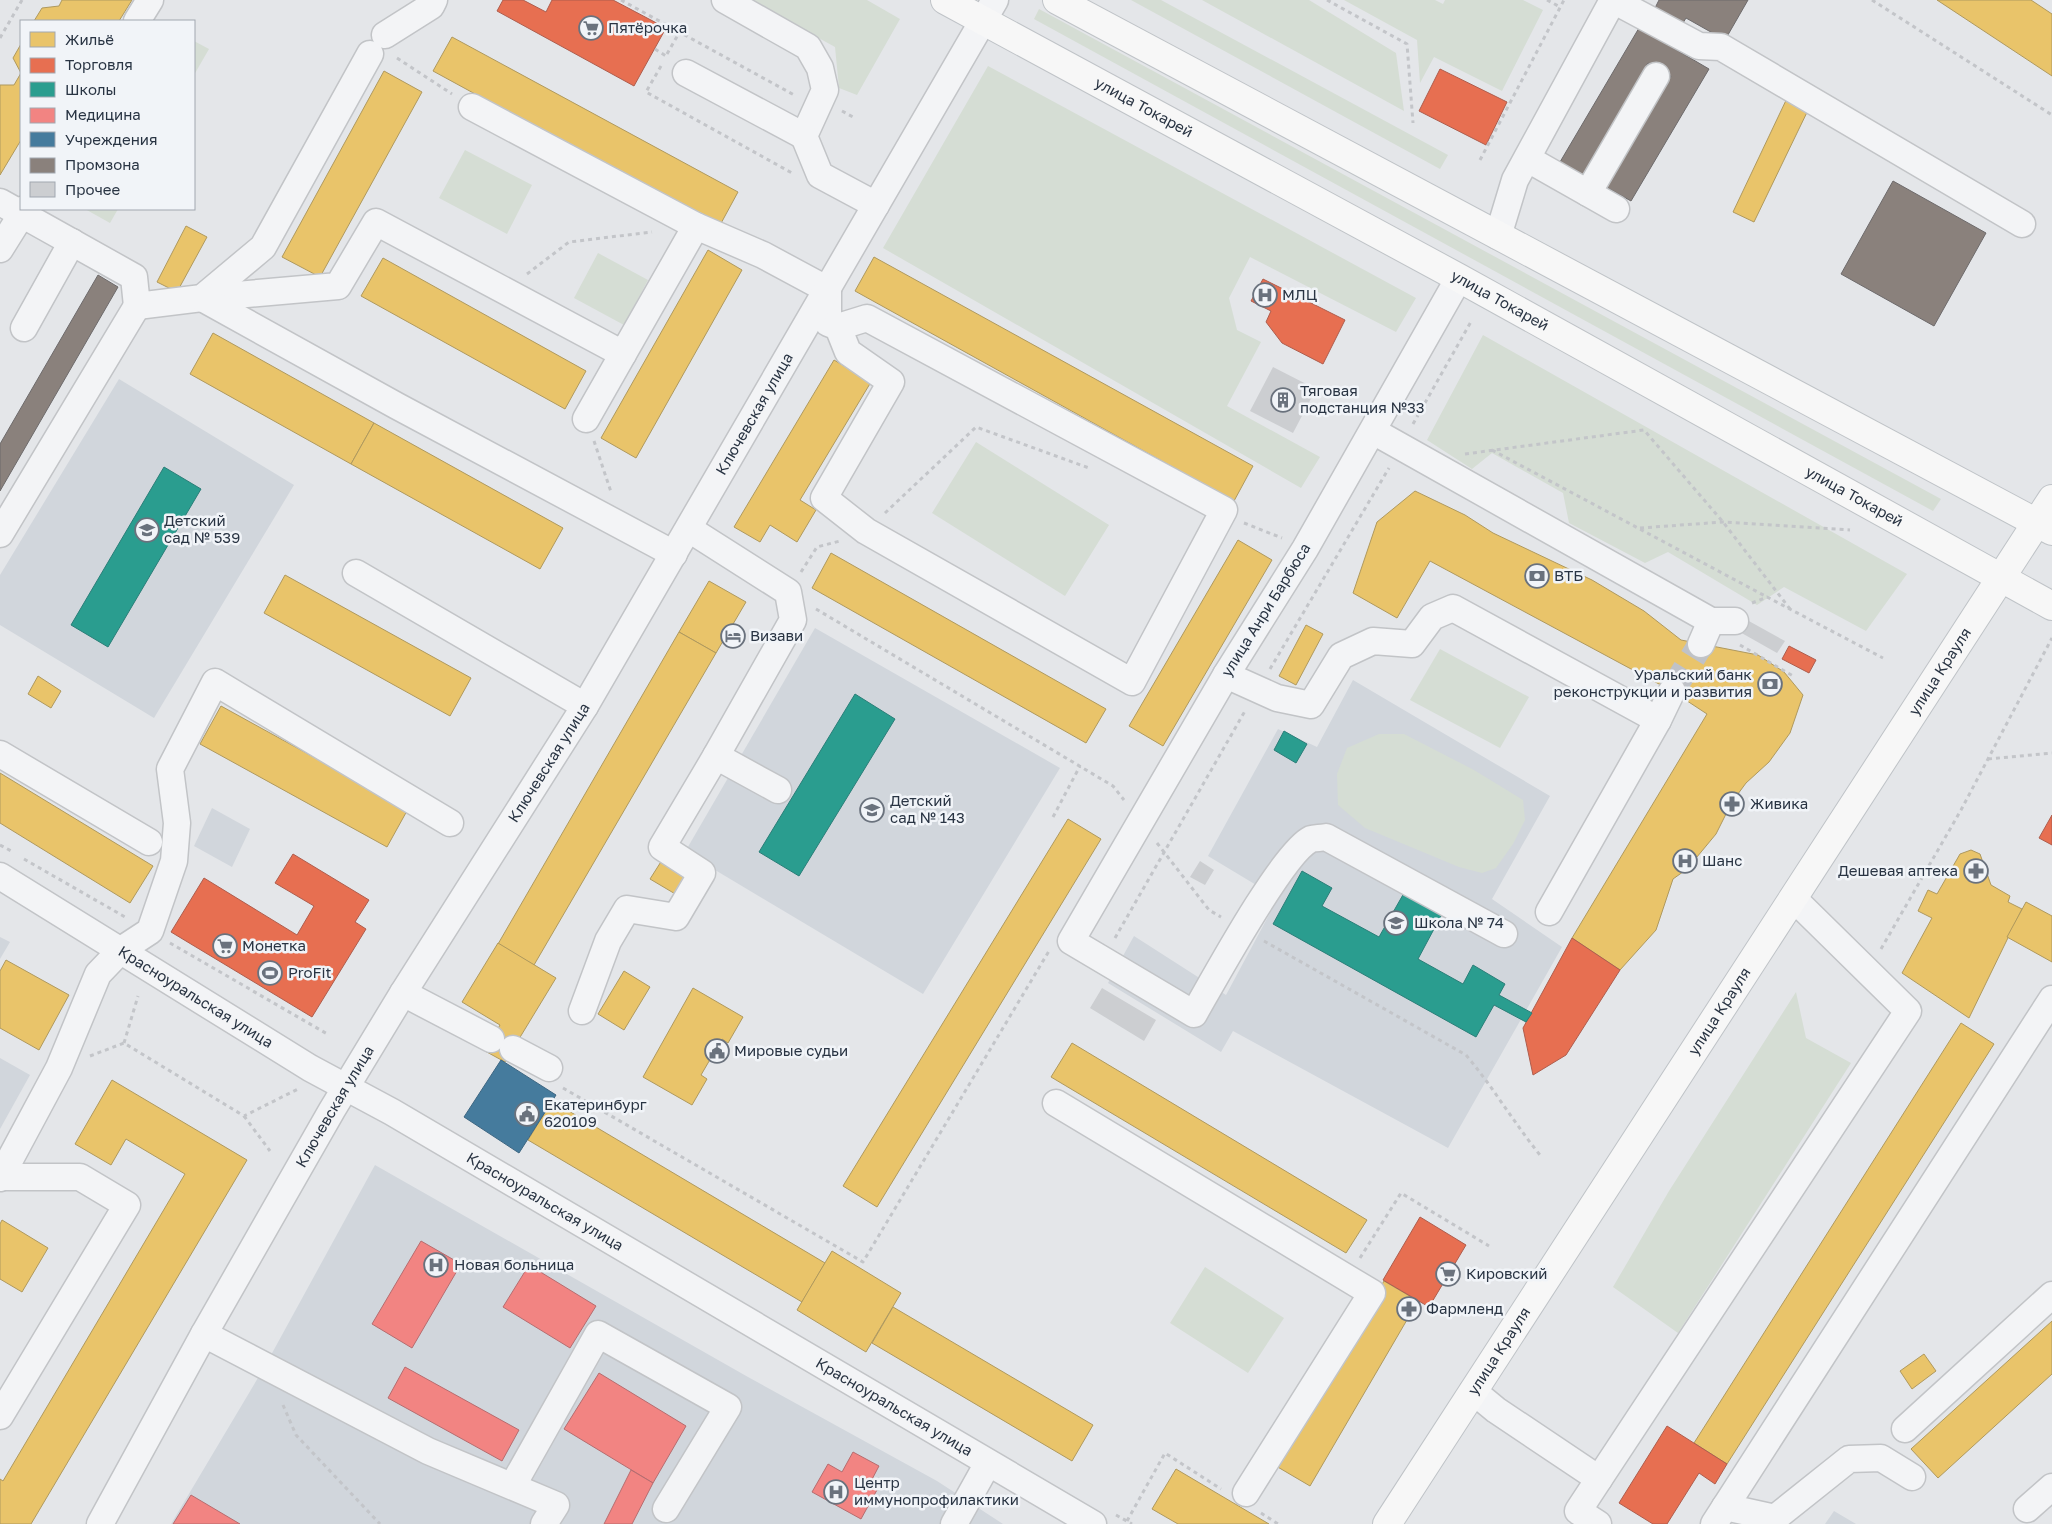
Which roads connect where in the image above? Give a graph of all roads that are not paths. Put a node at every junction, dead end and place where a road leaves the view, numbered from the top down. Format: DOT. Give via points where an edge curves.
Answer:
graph roads {
  1 [pos="150,0"];
  2 [pos="434,0"];
  3 [pos="725,0"];
  4 [pos="945,0"];
  5 [pos="1057,0"];
  6 [pos="1613,0"];
  7 [pos="989,10"];
  8 [pos="138,20"];
  9 [pos="686,73"];
  10 [pos="1656,76"];
  11 [pos="472,107"];
  12 [pos="804,136"];
  13 [pos="1528,159"];
  14 [pos="1588,193"];
  15 [pos="876,206"];
  16 [pos="16,208"];
  17 [pos="1616,209"];
  18 [pos="2022,224"];
  19 [pos="696,226"];
  20 [pos="1498,236"];
  21 [pos="72,242"];
  22 [pos="0,249"];
  23 [pos="1459,278"];
  24 [pos="828,290"];
  25 [pos="202,298"];
  26 [pos="137,306"];
  27 [pos="838,327"];
  28 [pos="24,328"];
  29 [pos="623,354"];
  30 [pos="586,419"];
  31 [pos="1373,430"];
  32 [pos="2052,499"];
  33 [pos="2044,526"];
  34 [pos="689,529"];
  35 [pos="0,534"];
  36 [pos="674,554"];
  37 [pos="356,573"];
  38 [pos="2001,579"];
  39 [pos="2052,606"];
  40 [pos="1717,627"];
  41 [pos="1226,675"];
  42 [pos="1672,691"];
  43 [pos="586,706"];
  44 [pos="1658,720"];
  45 [pos="0,754"];
  46 [pos="716,756"];
  47 [pos="778,790"];
  48 [pos="450,823"];
  49 [pos="149,842"];
  50 [pos="0,876"];
  51 [pos="1793,898"];
  52 [pos="1549,912"];
  53 [pos="1504,934"];
  54 [pos="121,950"];
  55 [pos="403,993"];
  56 [pos="2052,999"];
  57 [pos="582,1011"];
  58 [pos="549,1068"];
  59 [pos="345,1088"];
  60 [pos="1056,1103"];
  61 [pos="0,1177"];
  62 [pos="2052,1295"];
  63 [pos="204,1334"];
  64 [pos="9,1382"];
  65 [pos="1473,1392"];
  66 [pos="0,1416"];
  67 [pos="1905,1429"];
  68 [pos="988,1463"];
  69 [pos="1912,1477"];
  70 [pos="1599,1479"];
  71 [pos="513,1485"];
  72 [pos="2052,1486"];
  73 [pos="1243,1499"];
  74 [pos="666,1508"];
  75 [pos="2027,1509"];
  76 [pos="1720,1515"];
  77 [pos="1582,1520"];
  78 [pos="100,1524"];
  79 [pos="544,1524"];
  80 [pos="954,1524"];
  81 [pos="1093,1524"];
  82 [pos="1387,1524"];
  1 -- 8 [label="street"];
  2 -- 25 [label="street" via="383,48 263,247"];
  3 -- 12 [label="street" via="808,47 820,68 825,90"];
  4 -- 7 [label="main road, улица Токарей"];
  5 -- 20 [label="main road"];
  6 -- 13 [label="street"];
  6 -- 18 [label="street" via="1699,46 1721,47"];
  7 -- 15 [label="street, Ключевская улица"];
  7 -- 23 [label="main road, улица Токарей"];
  9 -- 12 [label="street"];
  10 -- 14 [label="street"];
  11 -- 19 [label="street"];
  12 -- 15 [label="street" via="820,175"];
  13 -- 14 [label="street"];
  13 -- 20 [label="street" via="1515,180"];
  14 -- 17 [label="street"];
  15 -- 24 [label="street, Ключевская улица"];
  16 -- 21 [label="street"];
  16 -- 22 [label="street"];
  19 -- 24 [label="street" via="762,255"];
  19 -- 29 [label="street"];
  20 -- 33 [label="main road"];
  21 -- 26 [label="street" via="134,277"];
  21 -- 28 [label="street"];
  23 -- 31 [label="street, улица Анри Барбюса"];
  23 -- 38 [label="main road, улица Токарей"];
  24 -- 27 [label="street" via="828,323"];
  24 -- 34 [label="street, Ключевская улица"];
  25 -- 26 [label="street"];
  25 -- 29 [label="street" via="338,286 376,222"];
  25 -- 36 [label="street"];
  26 -- 35 [label="street"];
  27 -- 27 [label="street" via="848,352 891,382 824,498 866,531 1132,682 1224,510 867,318"];
  29 -- 30 [label="street"];
  31 -- 40 [label="street"];
  31 -- 41 [label="street, улица Анри Барбюса" via="1305,549"];
  32 -- 33 [label="main road, улица Крауля"];
  33 -- 38 [label="main road, улица Крауля"];
  34 -- 36 [label="street, Ключевская улица"];
  34 -- 46 [label="street" via="788,592 793,620"];
  36 -- 43 [label="street, Ключевская улица"];
  37 -- 43 [label="street"];
  38 -- 39 [label="main road, улица Токарей"];
  38 -- 51 [label="main road, улица Крауля"];
  41 -- 44 [label="street" via="1282,689 1311,705 1341,656 1373,640 1412,644 1432,617 1453,608"];
  41 -- 53 [label="street, улица Анри Барбюса" via="1141,822 1061,944 1103,960 1194,1014 1258,905 1297,850 1311,839 1326,837"];
  42 -- 44 [label="street"];
  43 -- 55 [label="street, Ключевская улица"];
  44 -- 52 [label="street"];
  45 -- 49 [label="street"];
  46 -- 47 [label="street"];
  46 -- 57 [label="street" via="662,848 702,873 676,917 627,909 608,941"];
  48 -- 54 [label="street" via="215,682 170,769 177,823 174,861 150,931"];
  50 -- 54 [label="street, Красноуральская улица"];
  51 -- 65 [label="main road, улица Крауля"];
  51 -- 70 [label="street" via="1908,1011"];
  54 -- 59 [label="street, Красноуральская улица"];
  54 -- 61 [label="street" via="98,974 59,1068"];
  55 -- 58 [label="street"];
  55 -- 59 [label="street, Ключевская улица"];
  56 -- 76 [label="street"];
  59 -- 63 [label="street, Ключевская улица"];
  59 -- 68 [label="street, Красноуральская улица" via="392,1112"];
  60 -- 73 [label="street" via="1372,1293"];
  61 -- 64 [label="street" via="80,1177 127,1205"];
  62 -- 67 [label="street"];
  63 -- 71 [label="street" via="428,1451"];
  63 -- 78 [label="street, Ключевская улица"];
  64 -- 66 [label="street"];
  65 -- 70 [label="street"];
  65 -- 82 [label="main road, улица Крауля"];
  68 -- 80 [label="street"];
  68 -- 81 [label="street, Красноуральская улица"];
  69 -- 76 [label="street" via="1881,1458 1849,1459 1775,1518"];
  70 -- 77 [label="street"];
  71 -- 74 [label="street" via="598,1334 728,1407"];
  71 -- 79 [label="street" via="556,1505"];
  72 -- 75 [label="street"];
}
